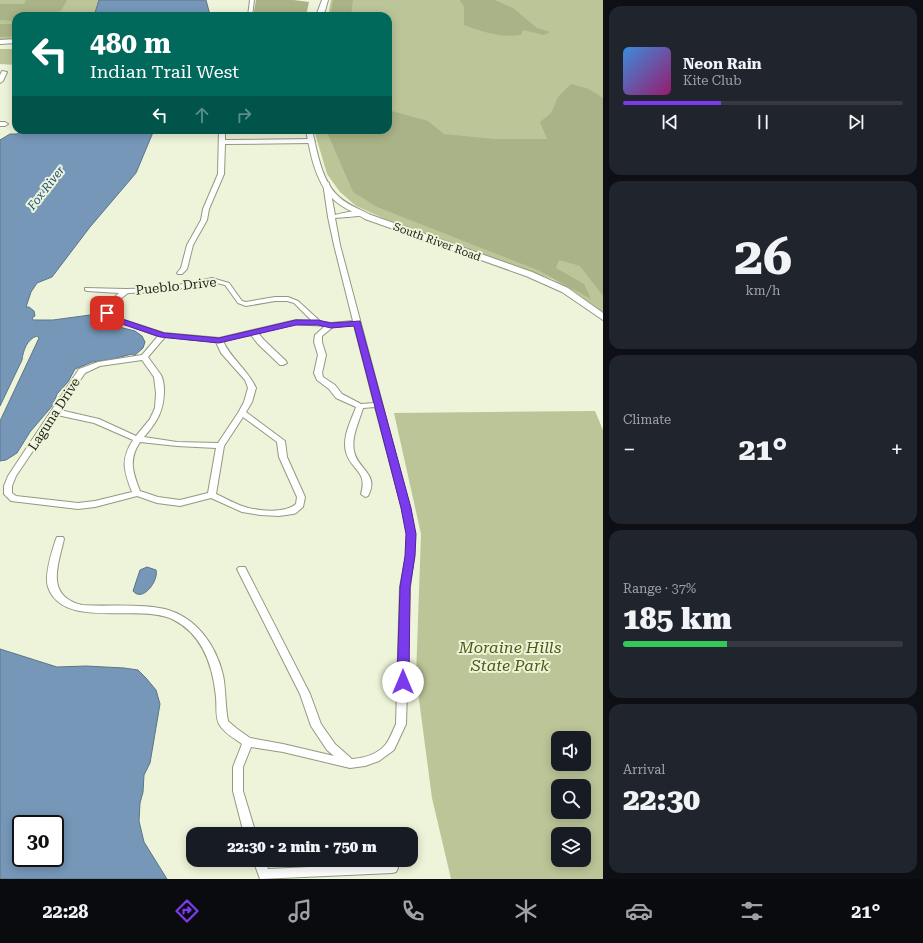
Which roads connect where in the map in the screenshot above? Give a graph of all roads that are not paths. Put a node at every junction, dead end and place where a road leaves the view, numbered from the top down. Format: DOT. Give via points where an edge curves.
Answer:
graph roads {
  1 [pos="252,0"];
  2 [pos="325,0"];
  3 [pos="250,12"];
  4 [pos="322,12"];
  5 [pos="12,41"];
  6 [pos="0,42"];
  7 [pos="12,44"];
  8 [pos="0,45"];
  9 [pos="4,72"];
  10 [pos="0,81"];
  11 [pos="222,134"];
  12 [pos="311,134"];
  13 [pos="312,141"];
  14 [pos="222,142"];
  15 [pos="326,183"];
  16 [pos="362,214"];
  17 [pos="331,217"];
  18 [pos="180,274"];
  19 [pos="86,289"];
  20 [pos="126,291"];
  21 [pos="603,317"];
  22 [pos="318,322"];
  23 [pos="357,323"];
  24 [pos="331,325"];
  25 [pos="254,333"];
  26 [pos="163,335"];
  27 [pos="219,340"];
  28 [pos="144,358"];
  29 [pos="283,363"];
  30 [pos="360,406"];
  31 [pos="378,406"];
  32 [pos="56,412"];
  33 [pos="242,412"];
  34 [pos="137,439"];
  35 [pos="220,446"];
  36 [pos="137,493"];
  37 [pos="365,494"];
  38 [pos="212,495"];
  39 [pos="60,539"];
  40 [pos="242,569"];
  41 [pos="248,742"];
  42 [pos="350,764"];
  43 [pos="248,827"];
  44 [pos="392,868"];
  45 [pos="265,876"];
  1 -- 3 [label="street"];
  2 -- 4 [label="street"];
  5 -- 6 [label="street"];
  7 -- 8 [label="street"];
  9 -- 10 [label="street"];
  11 -- 14 [label="street"];
  12 -- 13 [label="street, South River Road"];
  13 -- 14 [label="street"];
  13 -- 15 [label="street, South River Road"];
  14 -- 18 [label="street" via="221,174"];
  15 -- 16 [label="street, South River Road" via="334,195"];
  15 -- 17 [label="street"];
  16 -- 17 [label="street"];
  16 -- 21 [label="street, South River Road" via="529,274 565,290"];
  17 -- 23 [label="street"];
  19 -- 20 [label="street, Pueblo Drive"];
  20 -- 22 [label="street, Pueblo Drive" via="164,290 212,280 227,284 240,302 246,304 275,299 296,302"];
  20 -- 26 [label="street" via="106,307 107,313 113,318"];
  22 -- 24 [label="street"];
  22 -- 25 [label="street" via="296,322"];
  23 -- 24 [label="street"];
  23 -- 31 [label="street"];
  24 -- 30 [label="street" via="319,335 318,342 322,355 318,373 339,396"];
  25 -- 27 [label="street"];
  25 -- 29 [label="street"];
  26 -- 27 [label="street"];
  26 -- 28 [label="street"];
  27 -- 33 [label="street" via="224,352 248,379 252,388"];
  28 -- 32 [label="street, Laguna Drive" via="98,364 82,371"];
  28 -- 34 [label="street" via="157,375 161,398 154,421"];
  30 -- 31 [label="street"];
  30 -- 37 [label="street" via="350,442 350,454 368,480"];
  31 -- 42 [label="street" via="411,534 405,587 401,724 390,747 375,758"];
  32 -- 34 [label="street" via="96,421"];
  32 -- 36 [label="street, Laguna Drive" via="12,476 8,494 14,499 78,506"];
  33 -- 35 [label="street"];
  33 -- 38 [label="street" via="281,441 283,457 301,497 300,505 293,511 279,513 242,509"];
  34 -- 35 [label="street"];
  34 -- 36 [label="street" via="128,455 128,473"];
  35 -- 38 [label="street"];
  36 -- 38 [label="street" via="157,500 180,503"];
  39 -- 41 [label="street" via="53,586 61,600 71,606 89,608 163,611 192,628 204,641 216,664 223,722 232,732"];
  40 -- 42 [label="street" via="305,694 316,726 331,747"];
  41 -- 42 [label="street"];
  41 -- 43 [label="street" via="238,767 238,791"];
  44 -- 45 [label="street"];
}
